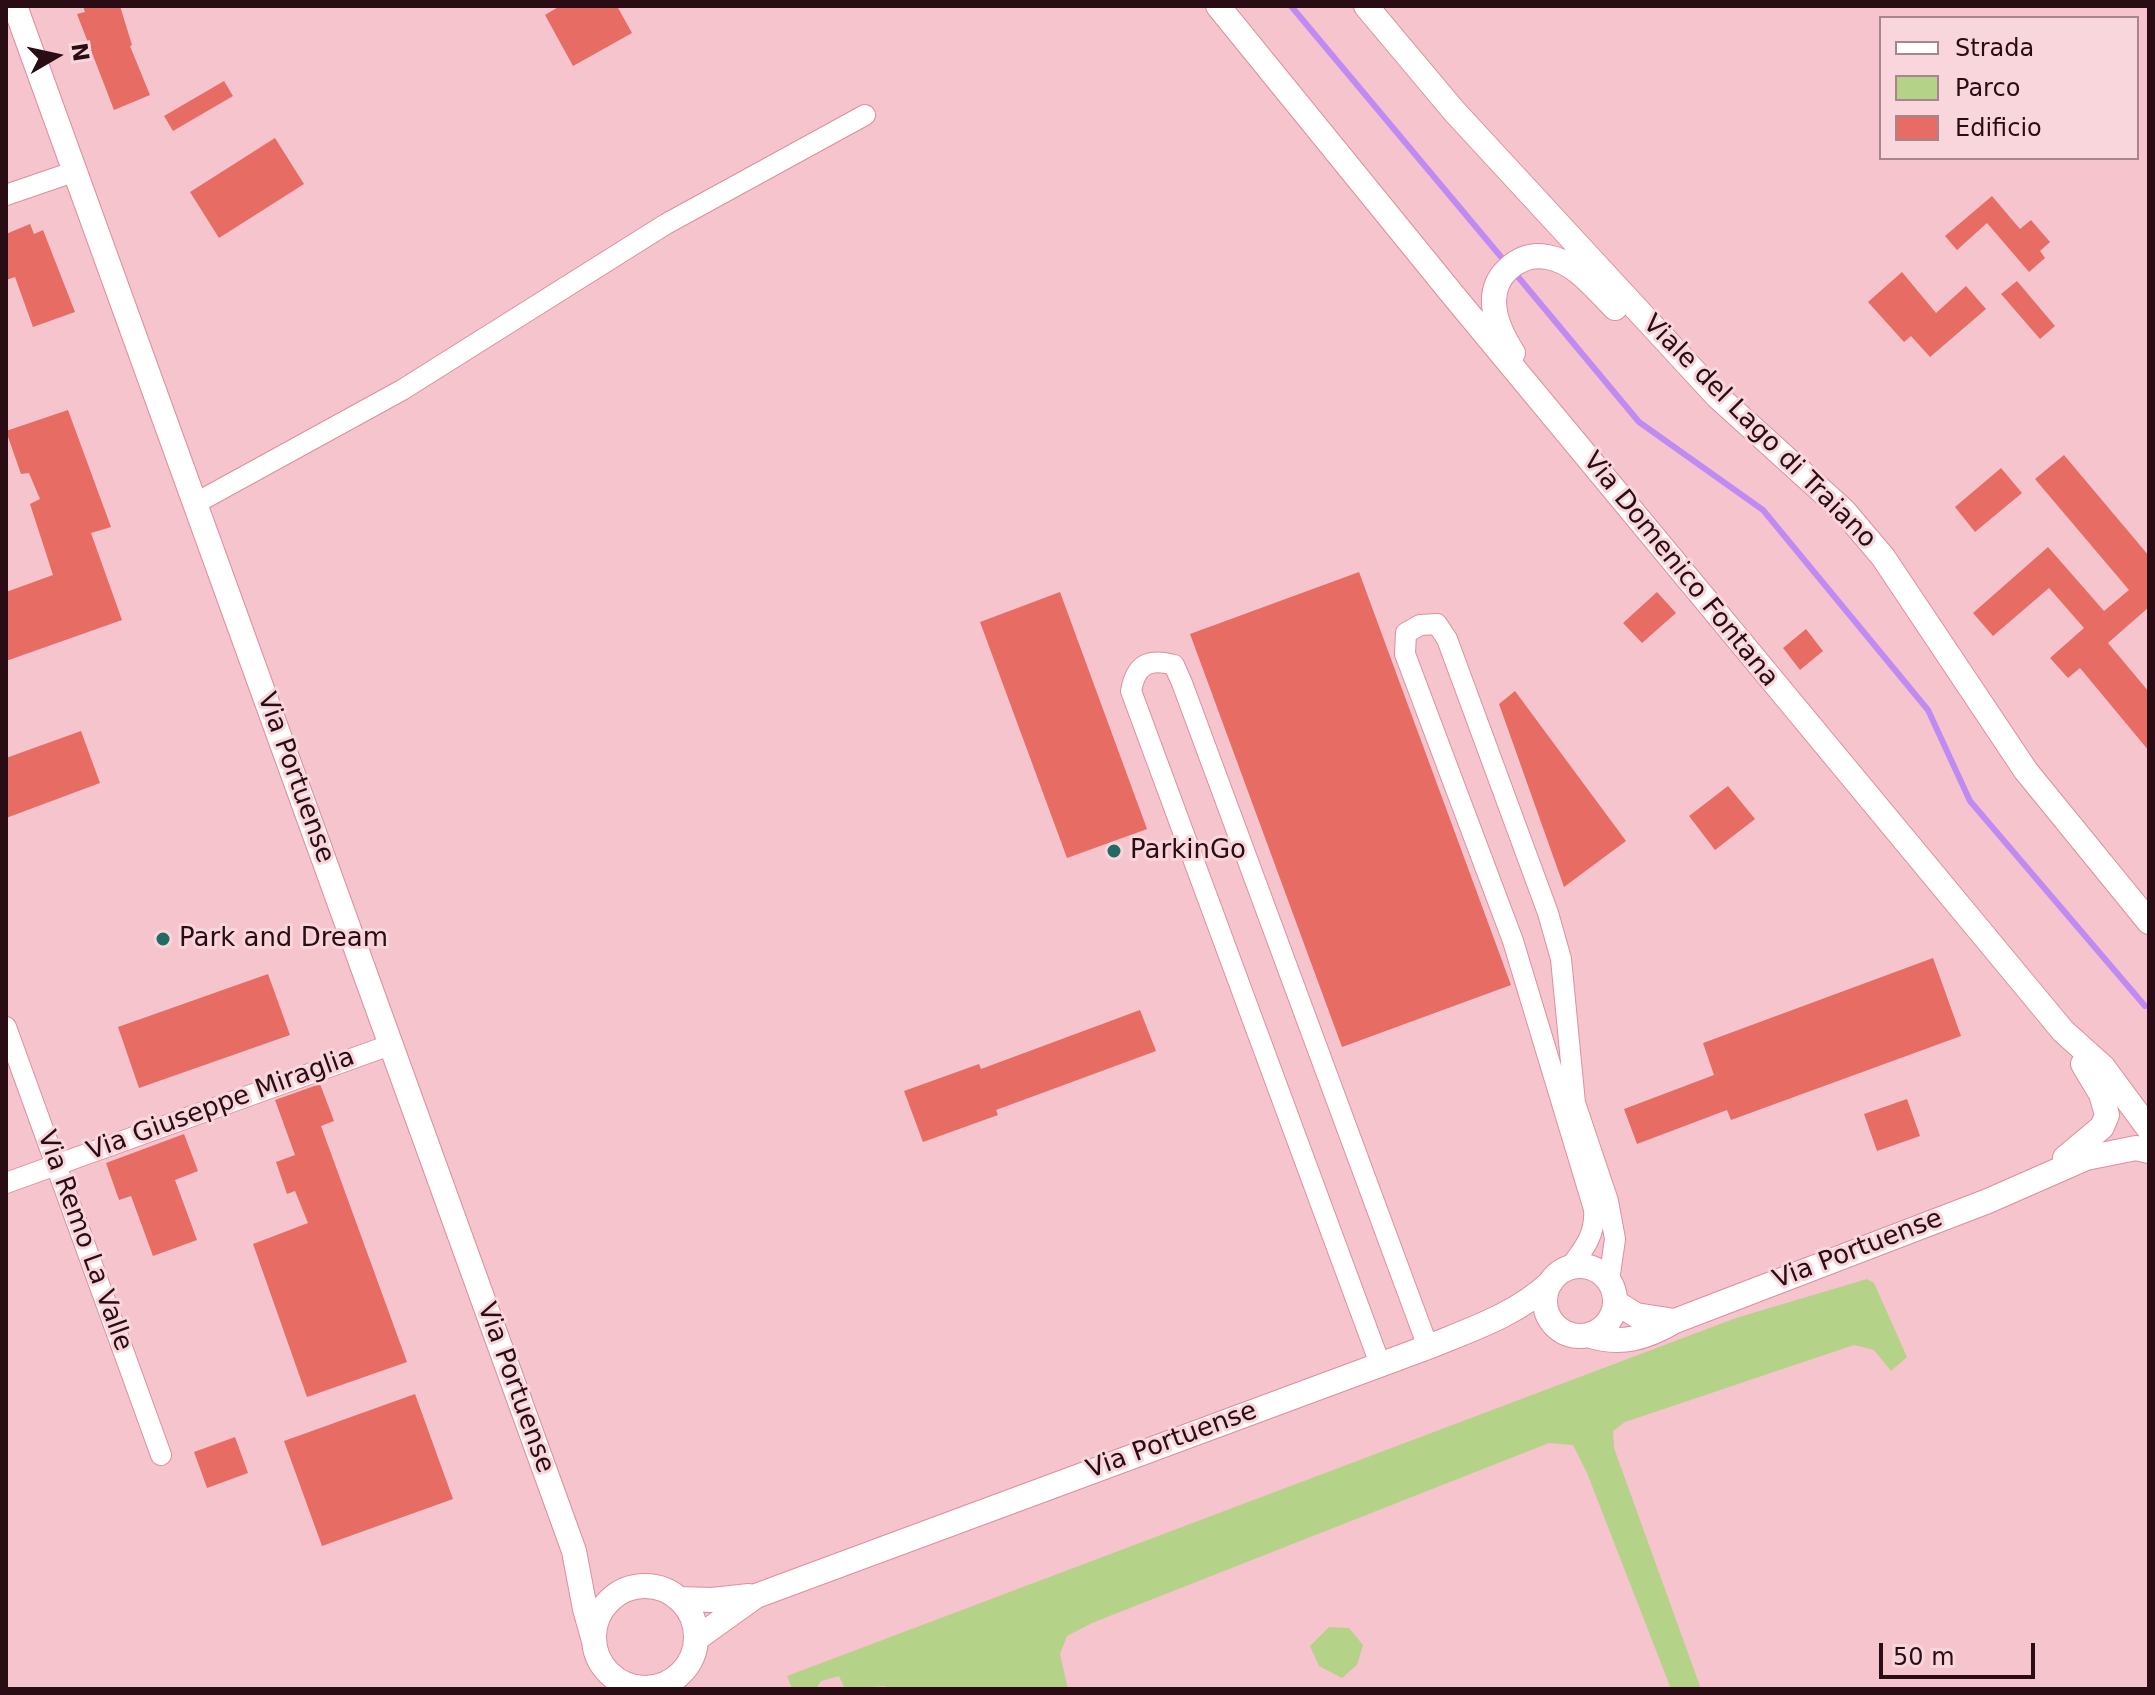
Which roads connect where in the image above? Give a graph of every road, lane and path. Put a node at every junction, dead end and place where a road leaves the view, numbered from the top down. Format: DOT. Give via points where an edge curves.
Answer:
graph roads {
  1 [pos="15,6"];
  2 [pos="1218,6"];
  3 [pos="1366,6"];
  4 [pos="865,115"];
  5 [pos="76,171"];
  6 [pos="6,195"];
  7 [pos="1717,396"];
  8 [pos="1562,425"];
  9 [pos="196,503"];
  10 [pos="2149,922"];
  11 [pos="6,1027"];
  12 [pos="2063,1031"];
  13 [pos="390,1045"];
  14 [pos="2149,1129"];
  15 [pos="2149,1151"];
  16 [pos="56,1164"];
  17 [pos="2041,1177"];
  18 [pos="6,1183"];
  19 [pos="1560,1274"];
  20 [pos="1612,1291"];
  21 [pos="1549,1317"];
  22 [pos="1498,1319"];
  23 [pos="1675,1321"];
  24 [pos="1588,1335"];
  25 [pos="1428,1347"];
  26 [pos="1380,1364"];
  27 [pos="161,1455"];
  28 [pos="574,1551"];
  29 [pos="621,1592"];
  30 [pos="756,1596"];
  31 [pos="679,1599"];
  32 [pos="696,1639"];
  33 [pos="594,1641"];
  34 [pos="616,1683"];
  35 [pos="655,1688"];
  1 -- 5 [label="street, Via Portuense"];
  2 -- 8 [label="street, Via Domenico Fontana"];
  3 -- 7 [label="street, Viale del Lago di Traiano" via="1454,111"];
  4 -- 9 [label="street" via="666,224 402,390"];
  5 -- 6 [label="street"];
  5 -- 9 [label="street, Via Portuense"];
  7 -- 8 [label="street" via="1573,267 1549,257 1526,257 1503,274 1493,296 1496,317 1504,339"];
  7 -- 10 [label="street, Viale del Lago di Traiano" via="1844,511 1883,557 2026,771"];
  8 -- 12 [label="street, Via Domenico Fontana"];
  9 -- 13 [label="street, Via Portuense"];
  11 -- 16 [label="street, Via Remo La Valle"];
  12 -- 14 [label="street, Via Domenico Fontana" via="2103,1067"];
  12 -- 17 [label="street, Via Portuense" via="2101,1094 2107,1115 2090,1139"];
  13 -- 16 [label="street, Via Giuseppe Miraglia"];
  13 -- 28 [label="street, Via Portuense"];
  15 -- 17 [label="street, Via Portuense" via="2136,1148 2086,1158"];
  16 -- 18 [label="street, Via Giuseppe Miraglia"];
  16 -- 27 [label="street, Via Remo La Valle"];
  17 -- 23 [label="street, Via Portuense"];
  19 -- 20 [label="street" via="1592,1267"];
  19 -- 20 [label="street" via="1586,1248 1595,1225 1594,1209 1513,941 1405,654 1406,633 1420,625 1437,624 1447,639 1548,913 1561,959 1575,1103 1608,1201 1615,1239"];
  19 -- 21 [label="street" via="1546,1293"];
  19 -- 22 [label="street, Via Portuense"];
  20 -- 23 [label="street" via="1648,1319"];
  20 -- 24 [label="street" via="1610,1319"];
  21 -- 22 [label="street, Via Portuense"];
  21 -- 24 [label="street" via="1565,1333"];
  22 -- 25 [label="street, Via Portuense"];
  23 -- 24 [label="street, Via Portuense" via="1648,1336 1624,1341"];
  25 -- 26 [label="street, Via Portuense"];
  25 -- 26 [label="street" via="1182,683 1174,665 1144,664 1133,677 1131,691"];
  26 -- 30 [label="street, Via Portuense"];
  28 -- 29 [label="street, Via Portuense" via="595,1580"];
  28 -- 33 [label="street, Via Portuense"];
  29 -- 31 [label="street" via="651,1586"];
  29 -- 33 [label="street" via="600,1612"];
  30 -- 31 [label="street, Via Portuense"];
  30 -- 32 [label="street, Via Portuense"];
  31 -- 32 [label="street" via="689,1611"];
  32 -- 35 [label="street" via="681,1673"];
  33 -- 34 [label="street"];
  34 -- 35 [label="street"];
}
